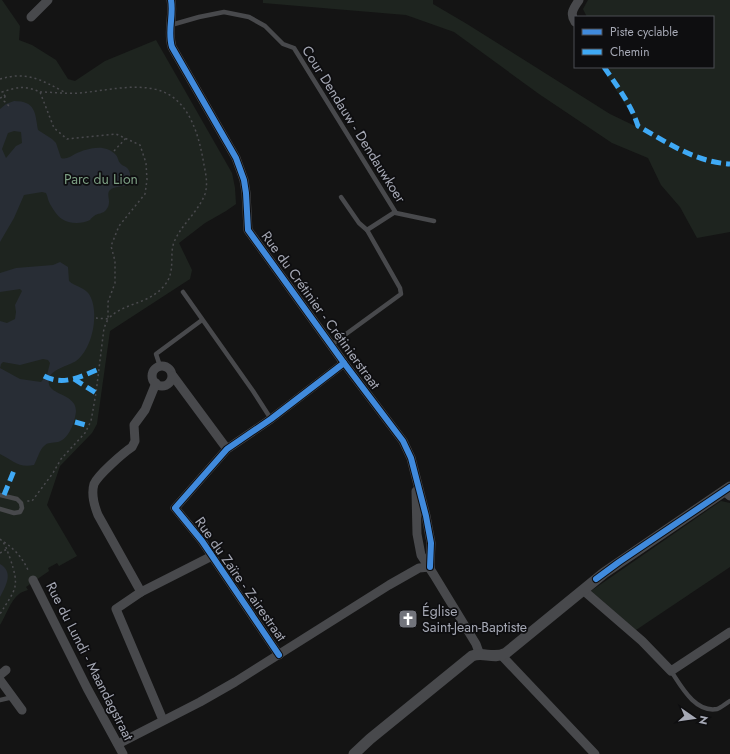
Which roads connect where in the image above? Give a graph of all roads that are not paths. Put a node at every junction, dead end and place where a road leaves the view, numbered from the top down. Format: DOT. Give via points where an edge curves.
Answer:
graph roads {
  1 [pos="48,0"];
  2 [pos="171,0"];
  3 [pos="579,0"];
  4 [pos="31,17"];
  5 [pos="574,20"];
  6 [pos="171,25"];
  7 [pos="341,197"];
  8 [pos="395,212"];
  9 [pos="434,221"];
  10 [pos="367,230"];
  11 [pos="183,292"];
  12 [pos="202,320"];
  13 [pos="331,345"];
  14 [pos="344,364"];
  15 [pos="160,366"];
  16 [pos="172,376"];
  17 [pos="156,383"];
  18 [pos="271,419"];
  19 [pos="228,449"];
  20 [pos="728,491"];
  21 [pos="0,495"];
  22 [pos="0,509"];
  23 [pos="212,556"];
  24 [pos="430,567"];
  25 [pos="33,580"];
  26 [pos="583,590"];
  27 [pos="141,592"];
  28 [pos="730,632"];
  29 [pos="279,655"];
  30 [pos="480,655"];
  31 [pos="502,656"];
  32 [pos="671,671"];
  33 [pos="0,680"];
  34 [pos="13,697"];
  35 [pos="0,700"];
  36 [pos="730,701"];
  37 [pos="22,710"];
  38 [pos="163,720"];
  39 [pos="118,744"];
  40 [pos="123,754"];
  41 [pos="354,754"];
  42 [pos="595,754"];
  1 -- 4 [label="street"];
  2 -- 6 [label="street, Rue du Crétinier - Crétinierstraat"];
  3 -- 5 [label="street" via="572,13"];
  6 -- 8 [label="lane, Cour Dendauw - Dendauwkoer" via="224,12 249,17 265,26 284,44 294,48"];
  6 -- 13 [label="street, Rue du Crétinier - Crétinierstraat" via="172,47 236,158 244,180 248,230"];
  7 -- 10 [label="lane, Rue du Crétinier - Crétinierstraat"];
  8 -- 9 [label="lane, Cour Dendauw - Dendauwkoer"];
  8 -- 10 [label="lane"];
  10 -- 13 [label="lane, Rue du Crétinier - Crétinierstraat" via="401,294"];
  11 -- 12 [label="lane"];
  12 -- 15 [label="lane" via="156,354"];
  12 -- 18 [label="lane" via="254,391"];
  13 -- 14 [label="street, Rue du Crétinier - Crétinierstraat"];
  14 -- 18 [label="street, Rue du Zaïre - Zairestraat"];
  14 -- 24 [label="street, Rue du Crétinier - Crétinierstraat" via="403,441 411,458 415,472 417,534 421,555"];
  15 -- 16 [label="street" via="166,366"];
  15 -- 17 [label="street" via="152,374"];
  16 -- 17 [label="street" via="166,385"];
  16 -- 19 [label="street"];
  17 -- 27 [label="street" via="145,410 134,425 135,441 132,447 101,475 93,493 98,515"];
  18 -- 19 [label="street, Rue du Zaïre - Zairestraat"];
  19 -- 23 [label="street, Rue du Zaïre - Zairestraat" via="175,508"];
  20 -- 26 [label="street" via="619,562"];
  21 -- 22 [label="lane" via="17,499 21,502 22,508 20,512 14,513"];
  23 -- 27 [label="street"];
  23 -- 29 [label="street, Rue du Zaïre - Zairestraat"];
  24 -- 29 [label="street" via="419,568 389,585"];
  24 -- 30 [label="street, Rue du Crétinier - Crétinierstraat"];
  25 -- 39 [label="street, Rue du Lundi - Maandagstraat"];
  26 -- 31 [label="street"];
  26 -- 32 [label="street" via="642,641"];
  27 -- 38 [label="street" via="116,609"];
  28 -- 32 [label="street"];
  29 -- 38 [label="street" via="200,702"];
  30 -- 31 [label="street"];
  30 -- 41 [label="street" via="474,655 466,661"];
  31 -- 42 [label="street"];
  32 -- 36 [label="lane" via="695,704 718,709"];
  33 -- 34 [label="street"];
  34 -- 35 [label="lane"];
  34 -- 37 [label="street"];
  38 -- 39 [label="street"];
  39 -- 40 [label="street, Rue du Lundi - Maandagstraat"];
}
